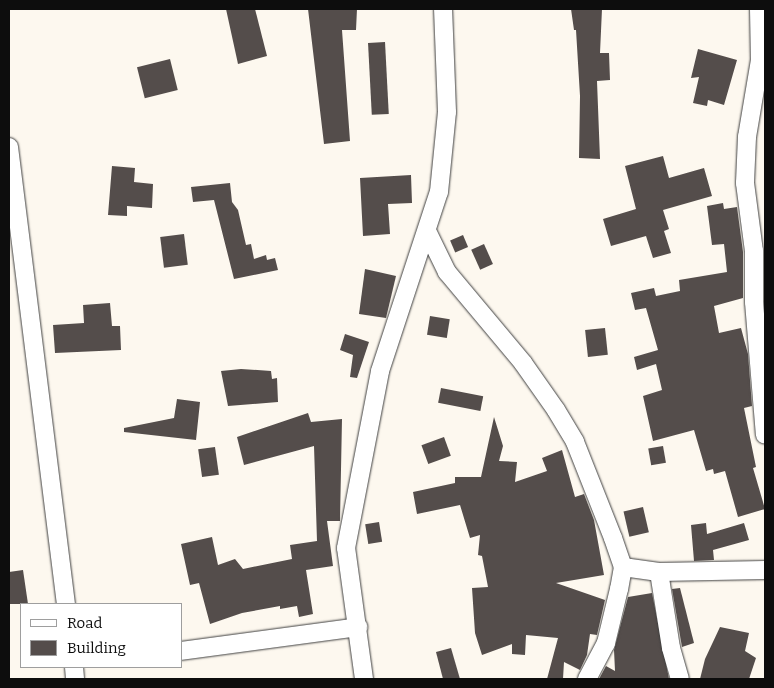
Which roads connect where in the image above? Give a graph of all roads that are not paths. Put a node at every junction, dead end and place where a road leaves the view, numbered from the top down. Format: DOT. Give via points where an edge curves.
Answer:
graph roads {
  1 [pos="443,9"];
  2 [pos="759,9"];
  3 [pos="763,60"];
  4 [pos="9,147"];
  5 [pos="427,231"];
  6 [pos="765,435"];
  7 [pos="623,567"];
  8 [pos="765,570"];
  9 [pos="659,572"];
  10 [pos="66,603"];
  11 [pos="358,627"];
  12 [pos="182,651"];
  13 [pos="364,679"];
  14 [pos="587,679"];
  15 [pos="680,679"];
  1 -- 5 [label="street" via="447,112 444,159 434,214"];
  2 -- 3 [label="street"];
  3 -- 6 [label="street" via="747,137 745,183 754,251 754,302"];
  4 -- 10 [label="street"];
  5 -- 7 [label="street" via="447,272 523,363 570,434"];
  5 -- 11 [label="street" via="380,371 357,480 346,548"];
  7 -- 9 [label="street"];
  7 -- 14 [label="street" via="606,643"];
  8 -- 9 [label="street"];
  9 -- 15 [label="street" via="671,648"];
  11 -- 12 [label="street"];
  11 -- 13 [label="street"];
}
